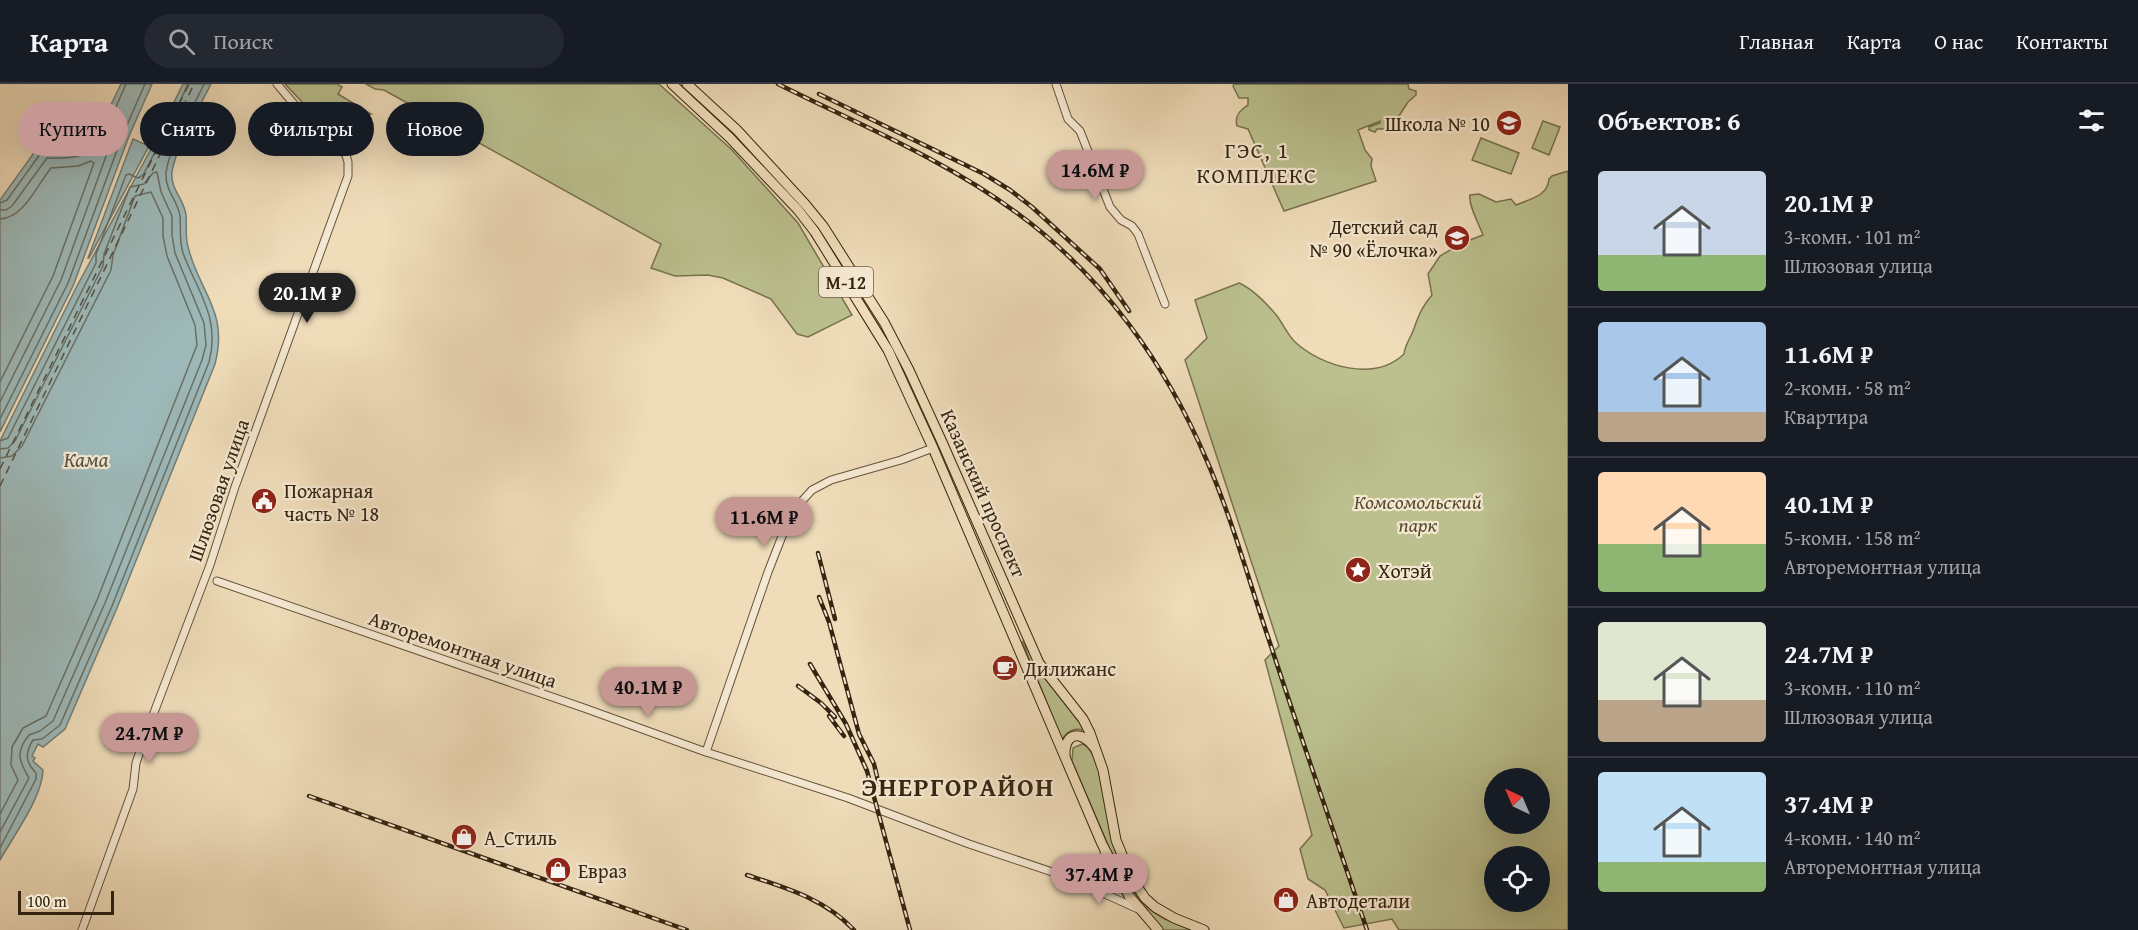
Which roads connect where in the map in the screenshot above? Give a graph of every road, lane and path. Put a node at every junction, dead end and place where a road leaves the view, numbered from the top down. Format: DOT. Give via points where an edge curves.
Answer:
graph roads {
  1 [pos="276,84"];
  2 [pos="672,84"];
  3 [pos="687,84"];
  4 [pos="1056,84"];
  5 [pos="1165,304"];
  6 [pos="896,345"];
  7 [pos="888,350"];
  8 [pos="909,370"];
  9 [pos="900,375"];
  10 [pos="933,448"];
  11 [pos="210,565"];
  12 [pos="217,581"];
  13 [pos="200,590"];
  14 [pos="1097,751"];
  15 [pos="706,752"];
  16 [pos="1065,760"];
  17 [pos="1102,844"];
  18 [pos="1070,878"];
  19 [pos="1138,909"];
  20 [pos="82,930"];
  21 [pos="1158,930"];
  22 [pos="1204,930"];
  1 -- 11 [label="street, Шлюзовая улица" via="310,123 346,155 348,176"];
  2 -- 7 [label="main road, Казанский проспект / М-12" via="798,210"];
  3 -- 6 [label="main road, Казанский проспект / М-12" via="764,158 823,226"];
  4 -- 5 [label="street" via="1068,119 1080,131 1110,207 1138,234"];
  6 -- 7 [label="main road" via="893,355"];
  6 -- 8 [label="main road, Казанский проспект / М-12"];
  7 -- 9 [label="main road, Казанский проспект / М-12"];
  8 -- 9 [label="main road" via="903,366"];
  8 -- 14 [label="main road, Казанский проспект / М-12" via="1039,663 1083,719"];
  9 -- 10 [label="main road, Казанский проспект / М-12"];
  10 -- 15 [label="street" via="831,480 801,501 786,526 768,572"];
  10 -- 16 [label="main road, Казанский проспект / М-12"];
  11 -- 12 [label="street"];
  11 -- 13 [label="street, Шлюзовая улица"];
  12 -- 13 [label="street"];
  12 -- 15 [label="street, Авторемонтная улица"];
  13 -- 20 [label="street, Шлюзовая улица" via="136,763 134,789"];
  14 -- 16 [label="main road" via="1088,739 1073,736 1064,747"];
  14 -- 22 [label="main road, Казанский проспект / М-12" via="1116,840 1132,879 1155,907"];
  15 -- 18 [label="street, Авторемонтная улица"];
  16 -- 17 [label="main road, Казанский проспект / М-12"];
  17 -- 18 [label="street" via="1105,859 1098,874 1092,878"];
  17 -- 19 [label="main road, Казанский проспект / М-12"];
  18 -- 19 [label="street, Авторемонтная улица"];
  19 -- 21 [label="main road, Казанский проспект / М-12"];
}
